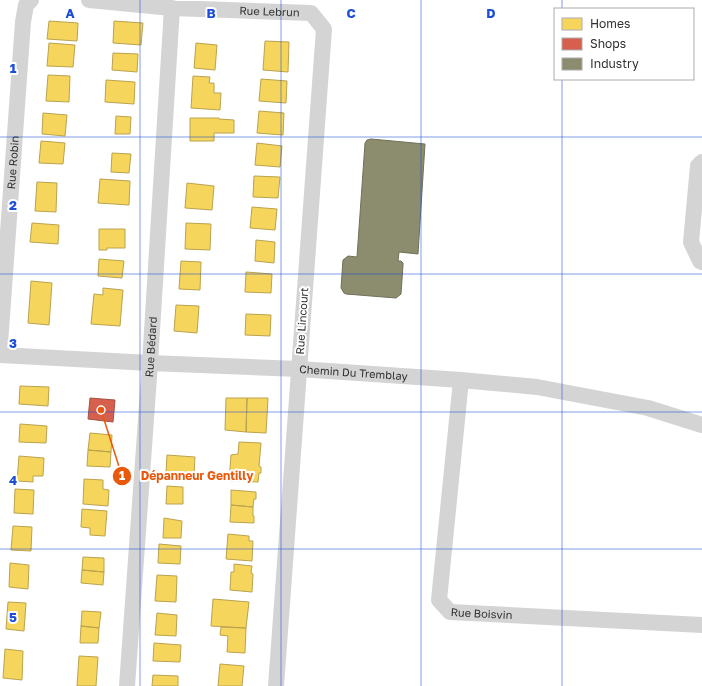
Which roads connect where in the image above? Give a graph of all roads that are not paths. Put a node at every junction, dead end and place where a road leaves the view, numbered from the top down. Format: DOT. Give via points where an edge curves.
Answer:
graph roads {
  1 [pos="89,0"];
  2 [pos="29,2"];
  3 [pos="172,8"];
  4 [pos="324,29"];
  5 [pos="702,162"];
  6 [pos="702,262"];
  7 [pos="0,344"];
  8 [pos="0,355"];
  9 [pos="150,362"];
  10 [pos="299,369"];
  11 [pos="461,380"];
  12 [pos="702,425"];
  13 [pos="702,626"];
  14 [pos="127,686"];
  15 [pos="276,686"];
  1 -- 3 [label="street, Rue Lebrun"];
  2 -- 7 [label="street, Rue Robin" via="24,22"];
  3 -- 4 [label="street, Rue Lebrun" via="312,13"];
  3 -- 9 [label="street, Rue Bédard"];
  4 -- 10 [label="street, Rue Lincourt"];
  5 -- 6 [label="street" via="698,166 691,242"];
  8 -- 9 [label="street, Chemin Du Tremblay"];
  9 -- 10 [label="street, Chemin Du Tremblay"];
  9 -- 14 [label="street, Rue Bédard"];
  10 -- 11 [label="street, Chemin Du Tremblay"];
  10 -- 15 [label="street, Rue Lincourt"];
  11 -- 12 [label="street, Chemin Du Tremblay" via="537,387 648,408"];
  11 -- 13 [label="street, Rue Boisvin" via="439,600 450,612"];
}
